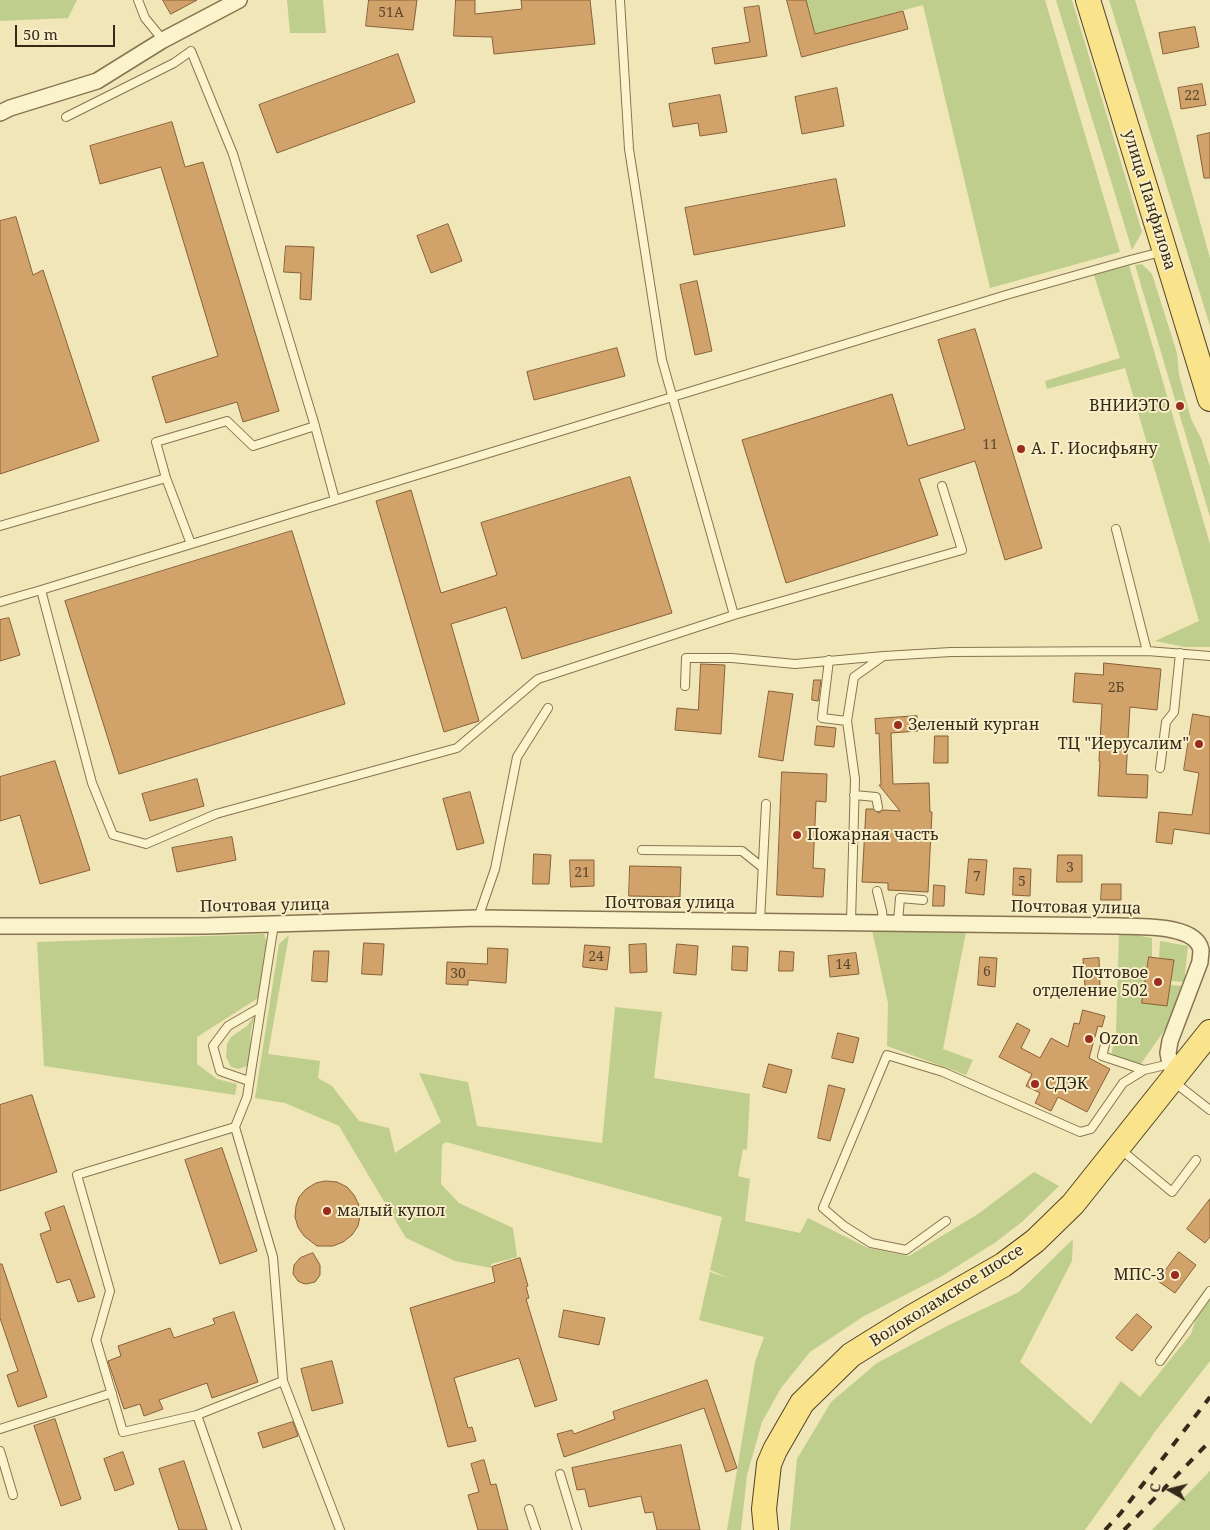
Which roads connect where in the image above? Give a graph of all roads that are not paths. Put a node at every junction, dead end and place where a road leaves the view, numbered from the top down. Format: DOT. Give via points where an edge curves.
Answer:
graph roads {
  1 [pos="138,0"];
  2 [pos="240,0"];
  3 [pos="620,0"];
  4 [pos="1088,0"];
  5 [pos="163,40"];
  6 [pos="0,113"];
  7 [pos="66,117"];
  8 [pos="1164,251"];
  9 [pos="672,398"];
  10 [pos="1210,399"];
  11 [pos="315,426"];
  12 [pos="166,478"];
  13 [pos="942,486"];
  14 [pos="335,500"];
  15 [pos="0,526"];
  16 [pos="1116,529"];
  17 [pos="191,544"];
  18 [pos="41,590"];
  19 [pos="0,602"];
  20 [pos="734,615"];
  21 [pos="1147,651"];
  22 [pos="1180,653"];
  23 [pos="884,656"];
  24 [pos="1210,656"];
  25 [pos="829,660"];
  26 [pos="685,686"];
  27 [pos="548,708"];
  28 [pos="846,721"];
  29 [pos="1160,768"];
  30 [pos="854,795"];
  31 [pos="766,804"];
  32 [pos="878,807"];
  33 [pos="642,850"];
  34 [pos="762,867"];
  35 [pos="878,891"];
  36 [pos="923,900"];
  37 [pos="478,918"];
  38 [pos="760,921"];
  39 [pos="851,922"];
  40 [pos="890,922"];
  41 [pos="274,924"];
  42 [pos="0,926"];
  43 [pos="1210,942"];
  44 [pos="1200,962"];
  45 [pos="261,1007"];
  46 [pos="1210,1032"];
  47 [pos="1107,1037"];
  48 [pos="1144,1070"];
  49 [pos="1174,1072"];
  50 [pos="250,1081"];
  51 [pos="1210,1110"];
  52 [pos="235,1127"];
  53 [pos="1119,1147"];
  54 [pos="1196,1160"];
  55 [pos="946,1221"];
  56 [pos="1210,1291"];
  57 [pos="1160,1361"];
  58 [pos="283,1381"];
  59 [pos="112,1393"];
  60 [pos="197,1414"];
  61 [pos="0,1429"];
  62 [pos="0,1452"];
  63 [pos="560,1474"];
  64 [pos="13,1494"];
  65 [pos="529,1509"];
  66 [pos="237,1530"];
  67 [pos="340,1530"];
  68 [pos="536,1530"];
  69 [pos="577,1530"];
  70 [pos="766,1530"];
  1 -- 5 [label="lane" via="146,18"];
  2 -- 5 [label="street"];
  3 -- 9 [label="lane" via="629,149 662,360"];
  4 -- 8 [label="main road, улица Панфилова"];
  5 -- 6 [label="street" via="97,81"];
  7 -- 11 [label="lane" via="174,63 191,51 233,154"];
  8 -- 9 [label="lane"];
  8 -- 10 [label="main road, улица Панфилова"];
  9 -- 14 [label="lane"];
  9 -- 20 [label="lane"];
  11 -- 12 [label="lane" via="253,446 227,421 156,442"];
  11 -- 14 [label="lane"];
  12 -- 15 [label="lane"];
  12 -- 17 [label="lane"];
  13 -- 20 [label="lane" via="962,550"];
  14 -- 17 [label="lane"];
  16 -- 21 [label="lane"];
  17 -- 18 [label="lane"];
  18 -- 19 [label="lane"];
  18 -- 20 [label="lane" via="92,783 113,835 146,844 216,814 457,748 538,679"];
  21 -- 22 [label="lane"];
  21 -- 23 [label="lane" via="951,652"];
  22 -- 24 [label="lane"];
  22 -- 29 [label="lane" via="1174,712 1166,722"];
  23 -- 25 [label="lane"];
  23 -- 28 [label="lane" via="854,677"];
  25 -- 26 [label="lane" via="795,664 732,658 686,658"];
  25 -- 28 [label="lane" via="822,718"];
  27 -- 37 [label="lane" via="517,758 495,869"];
  28 -- 30 [label="lane" via="855,779"];
  30 -- 32 [label="lane" via="876,798"];
  30 -- 39 [label="lane"];
  31 -- 34 [label="lane"];
  33 -- 34 [label="lane" via="742,851"];
  34 -- 38 [label="lane"];
  35 -- 40 [label="lane" via="882,911"];
  36 -- 40 [label="lane" via="900,898"];
  37 -- 38 [label="street, Почтовая улица"];
  37 -- 41 [label="street, Почтовая улица"];
  38 -- 39 [label="street, Почтовая улица"];
  39 -- 40 [label="street, Почтовая улица"];
  40 -- 44 [label="street, Почтовая улица" via="1160,928 1190,935 1201,950"];
  41 -- 42 [label="street, Почтовая улица"];
  41 -- 45 [label="lane"];
  43 -- 44 [label="lane"];
  44 -- 49 [label="street" via="1170,1041 1168,1053"];
  45 -- 50 [label="lane"];
  45 -- 50 [label="lane" via="228,1026 213,1046 220,1071"];
  46 -- 49 [label="main road, Волоколамское шоссе"];
  47 -- 48 [label="lane" via="1102,1056"];
  48 -- 49 [label="lane"];
  48 -- 55 [label="lane" via="1123,1083 1091,1128 1080,1132 943,1072 887,1055 823,1208 871,1243 906,1250"];
  49 -- 51 [label="lane"];
  49 -- 53 [label="main road, Волоколамское шоссе"];
  50 -- 52 [label="lane"];
  52 -- 58 [label="lane" via="273,1257"];
  52 -- 59 [label="lane" via="77,1175 110,1291 96,1340"];
  53 -- 54 [label="lane" via="1172,1192"];
  53 -- 70 [label="main road, Волоколамское шоссе" via="1073,1204 1035,1241 1003,1265 851,1355 802,1403 769,1464 764,1510"];
  56 -- 57 [label="lane"];
  58 -- 60 [label="lane"];
  58 -- 67 [label="lane"];
  59 -- 60 [label="lane" via="123,1432"];
  59 -- 61 [label="lane"];
  60 -- 66 [label="lane"];
  62 -- 64 [label="lane"];
  63 -- 69 [label="lane"];
  65 -- 68 [label="lane"];
}
